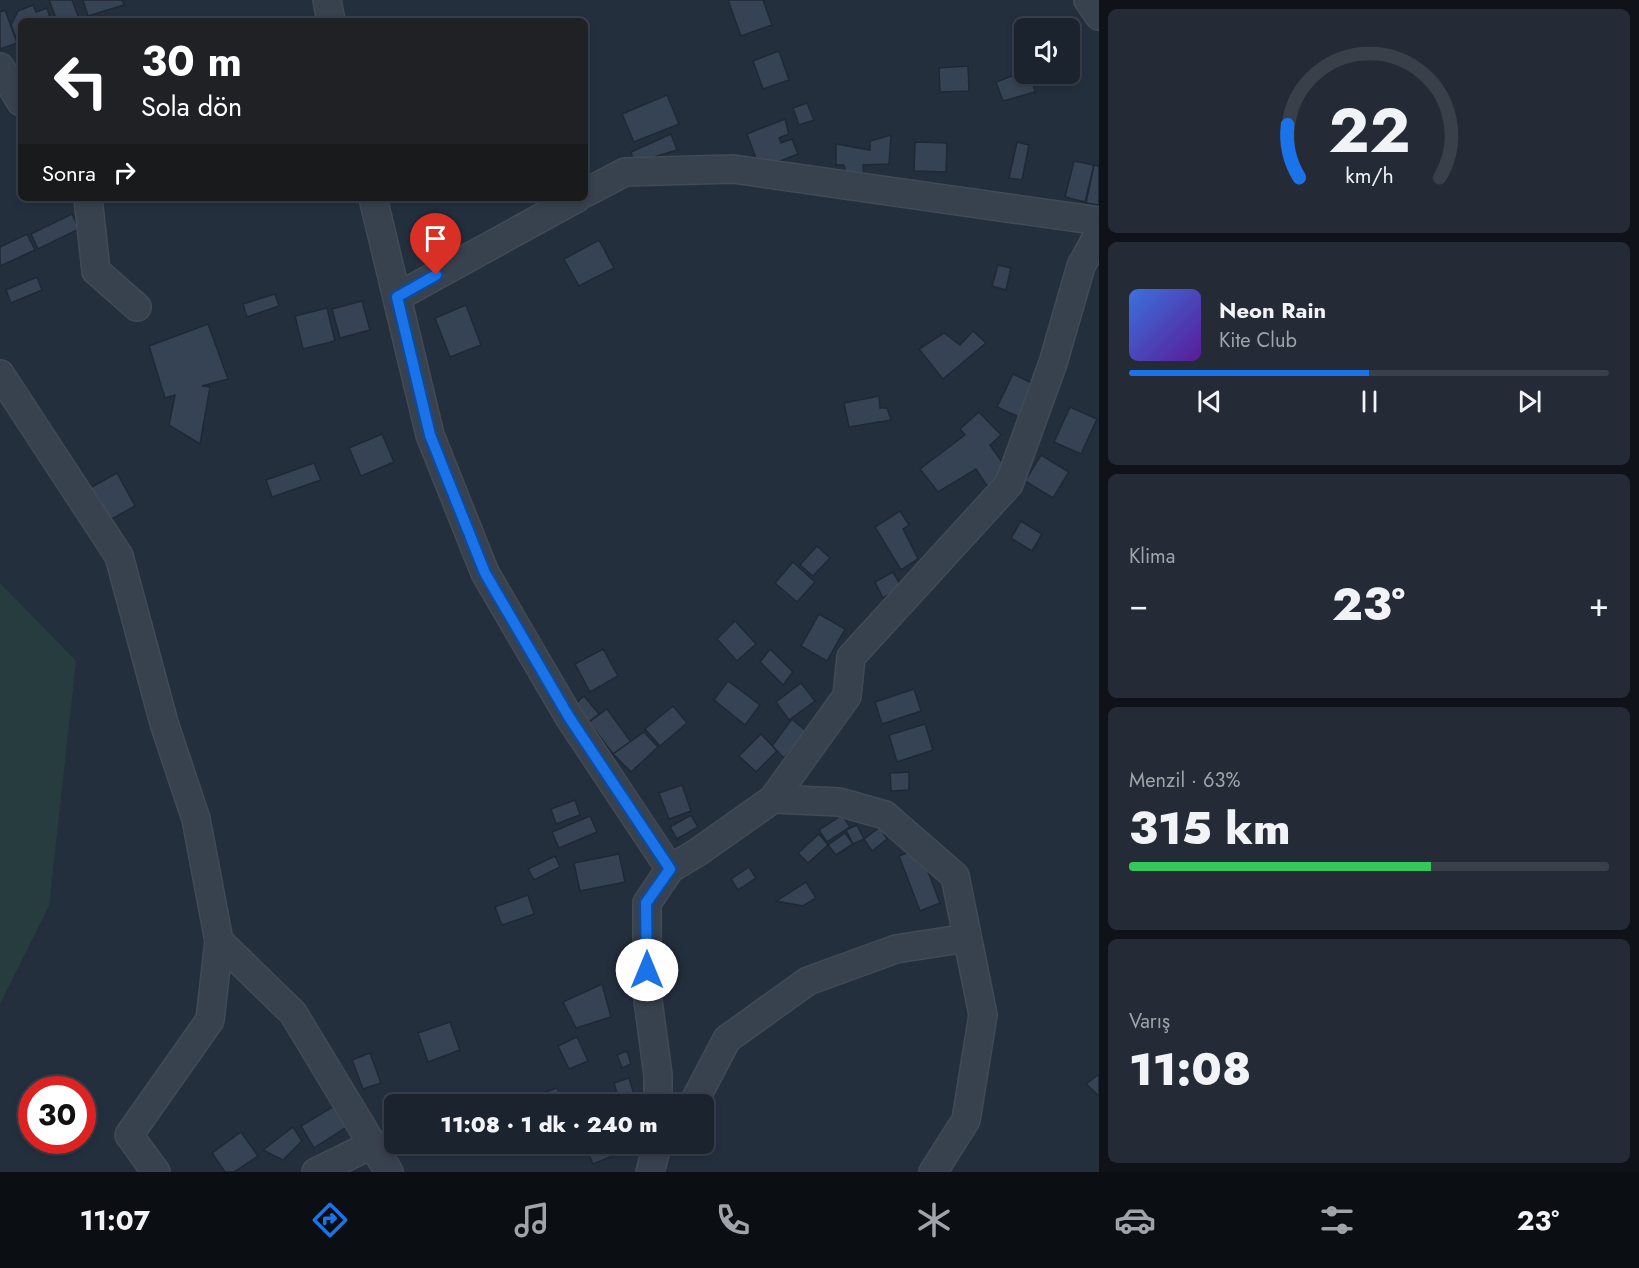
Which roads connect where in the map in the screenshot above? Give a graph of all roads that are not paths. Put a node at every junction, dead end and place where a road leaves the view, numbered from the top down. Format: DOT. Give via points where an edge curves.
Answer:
graph roads {
  1 [pos="327,0"];
  2 [pos="1088,0"];
  3 [pos="1099,16"];
  4 [pos="330,18"];
  5 [pos="0,67"];
  6 [pos="18,97"];
  7 [pos="588,191"];
  8 [pos="88,201"];
  9 [pos="374,201"];
  10 [pos="572,201"];
  11 [pos="1099,221"];
  12 [pos="1099,233"];
  13 [pos="397,297"];
  14 [pos="137,307"];
  15 [pos="0,374"];
  16 [pos="773,799"];
  17 [pos="670,869"];
  18 [pos="967,938"];
  19 [pos="219,941"];
  20 [pos="658,1094"];
  21 [pos="698,1094"];
  22 [pos="371,1145"];
  23 [pos="655,1154"];
  24 [pos="156,1172"];
  25 [pos="316,1172"];
  26 [pos="389,1172"];
  27 [pos="650,1172"];
  28 [pos="933,1172"];
  1 -- 4 [label="street"];
  2 -- 3 [label="street"];
  5 -- 6 [label="street"];
  7 -- 11 [label="street" via="625,172 734,169"];
  8 -- 14 [label="street" via="96,271"];
  9 -- 13 [label="street"];
  10 -- 13 [label="street"];
  12 -- 16 [label="street" via="1081,266 1053,363 1009,484 851,657 847,696"];
  13 -- 17 [label="street" via="430,435 485,573 569,717"];
  15 -- 19 [label="street" via="119,555 164,723 196,819"];
  16 -- 17 [label="street"];
  16 -- 18 [label="street" via="839,802 885,815 955,876"];
  17 -- 20 [label="street" via="646,903 647,993"];
  18 -- 21 [label="street" via="896,949 808,981 727,1039"];
  18 -- 28 [label="street" via="983,1016 966,1120"];
  19 -- 22 [label="street" via="293,1013"];
  19 -- 24 [label="street" via="210,1020 129,1135"];
  22 -- 25 [label="street"];
  22 -- 26 [label="street"];
  23 -- 27 [label="street"];
}
